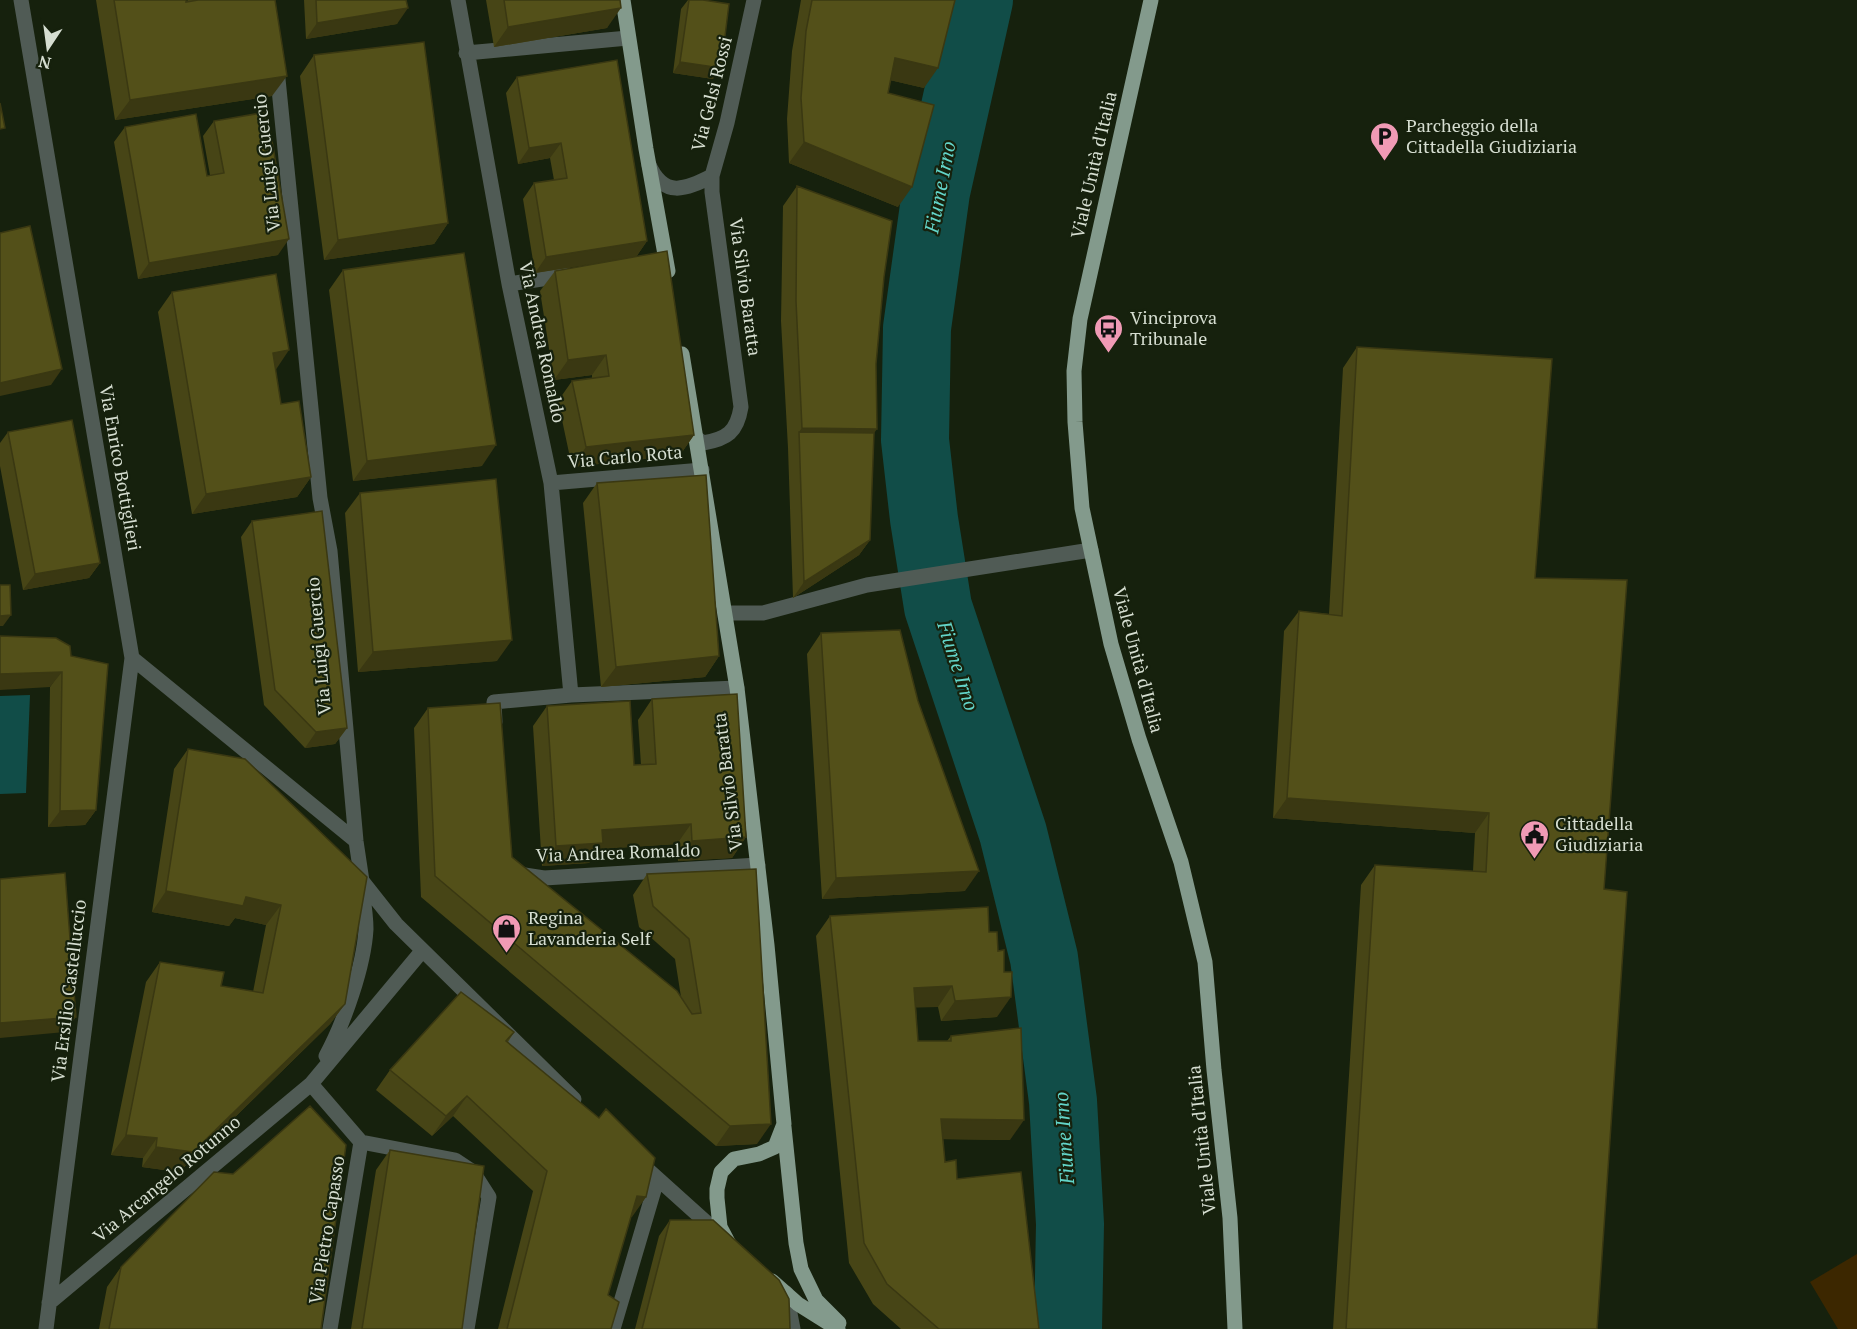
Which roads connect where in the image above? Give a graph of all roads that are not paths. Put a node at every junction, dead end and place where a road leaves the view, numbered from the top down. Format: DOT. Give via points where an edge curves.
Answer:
graph roads {
  1 [pos="21,0"];
  2 [pos="458,0"];
  3 [pos="623,0"];
  4 [pos="754,0"];
  5 [pos="1151,0"];
  6 [pos="628,38"];
  7 [pos="466,53"];
  8 [pos="276,58"];
  9 [pos="647,155"];
  10 [pos="712,176"];
  11 [pos="587,272"];
  12 [pos="669,281"];
  13 [pos="509,284"];
  14 [pos="679,337"];
  15 [pos="695,437"];
  16 [pos="702,470"];
  17 [pos="551,483"];
  18 [pos="1091,550"];
  19 [pos="726,613"];
  20 [pos="132,658"];
  21 [pos="737,688"];
  22 [pos="572,695"];
  23 [pos="497,743"];
  24 [pos="356,841"];
  25 [pos="513,864"];
  26 [pos="758,865"];
  27 [pos="422,951"];
  28 [pos="311,1084"];
  29 [pos="582,1106"];
  30 [pos="784,1124"];
  31 [pos="361,1142"];
  32 [pos="624,1147"];
  33 [pos="657,1180"];
  34 [pos="729,1245"];
  35 [pos="744,1257"];
  36 [pos="759,1270"];
  37 [pos="786,1293"];
  38 [pos="49,1303"];
  39 [pos="46,1329"];
  40 [pos="330,1329"];
  41 [pos="466,1329"];
  42 [pos="614,1329"];
  43 [pos="793,1329"];
  44 [pos="837,1329"];
  45 [pos="844,1329"];
  46 [pos="1235,1329"];
  1 -- 20 [label="street, Via Enrico Bottiglieri"];
  2 -- 7 [label="street, Via Andrea Romaldo"];
  3 -- 6 [label="main road"];
  4 -- 10 [label="street, Via Gelsi Rossi"];
  5 -- 18 [label="main road, Viale Unità d'Italia" via="1080,319 1074,371 1082,508"];
  6 -- 7 [label="street"];
  6 -- 9 [label="main road"];
  7 -- 13 [label="street, Via Andrea Romaldo"];
  8 -- 24 [label="street, Via Luigi Guercio" via="320,498 330,551"];
  9 -- 10 [label="street, Via Gelsi Rossi" via="655,177 663,184 679,189"];
  9 -- 12 [label="main road" via="660,260"];
  10 -- 15 [label="street, Via Silvio Baratta" via="741,407 740,417 728,435 703,443"];
  11 -- 13 [label="street"];
  13 -- 17 [label="street, Via Andrea Romaldo"];
  14 -- 15 [label="main road, Via Silvio Baratta"];
  15 -- 16 [label="main road, Via Silvio Baratta"];
  16 -- 17 [label="street, Via Carlo Rota"];
  16 -- 19 [label="main road, Via Silvio Baratta"];
  17 -- 22 [label="street, Via Andrea Romaldo"];
  18 -- 19 [label="street" via="867,585 763,613"];
  18 -- 46 [label="main road, Viale Unità d'Italia" via="1111,644 1181,862 1205,962 1230,1218"];
  19 -- 21 [label="main road, Via Silvio Baratta"];
  20 -- 24 [label="street"];
  20 -- 38 [label="street, Via Ersilio Castelluccio"];
  21 -- 22 [label="street"];
  21 -- 26 [label="main road, Via Silvio Baratta"];
  22 -- 23 [label="street" via="494,702"];
  24 -- 27 [label="street, Via Luigi Guercio" via="362,881"];
  24 -- 28 [label="street" via="366,927 363,951 338,1033"];
  25 -- 26 [label="street, Via Andrea Romaldo" via="516,874 544,878"];
  26 -- 30 [label="main road, Via Silvio Baratta"];
  27 -- 28 [label="street"];
  27 -- 29 [label="street, Via Luigi Guercio"];
  28 -- 31 [label="street, Via Pietro Capasso"];
  28 -- 38 [label="street, Via Arcangelo Rotunno"];
  30 -- 34 [label="main road" via="775,1147 734,1159 721,1172 717,1189 720,1227"];
  30 -- 45 [label="main road, Via Silvio Baratta" via="801,1269 816,1300"];
  31 -- 40 [label="street, Via Pietro Capasso"];
  31 -- 41 [label="street" via="455,1160 473,1172 489,1197"];
  32 -- 33 [label="street"];
  33 -- 34 [label="street"];
  33 -- 42 [label="street"];
  34 -- 35 [label="main road"];
  36 -- 37 [label="main road"];
  37 -- 43 [label="street"];
  37 -- 44 [label="main road"];
  38 -- 39 [label="street, Via Ersilio Castelluccio"];
}
